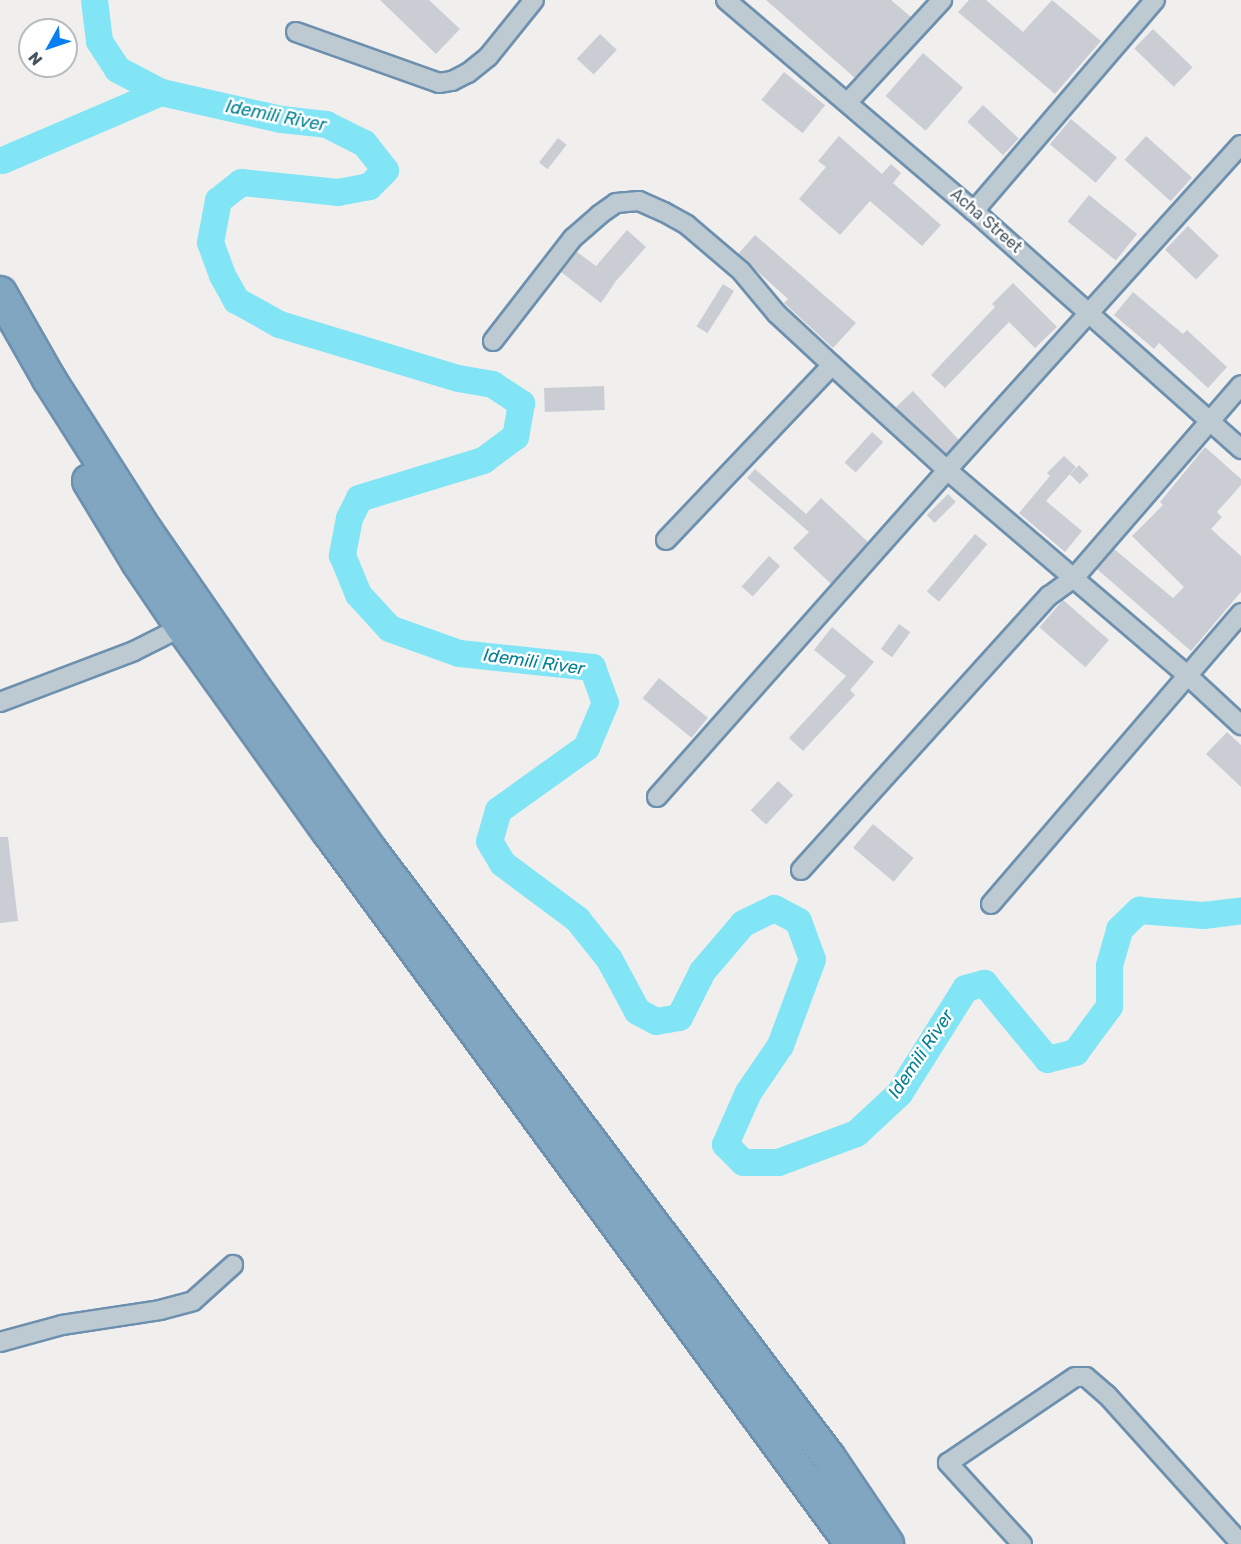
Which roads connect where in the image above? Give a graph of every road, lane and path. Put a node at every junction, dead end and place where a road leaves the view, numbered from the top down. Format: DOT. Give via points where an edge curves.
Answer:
graph roads {
  1 [pos="534,0"];
  2 [pos="726,0"];
  3 [pos="942,0"];
  4 [pos="1155,0"];
  5 [pos="296,32"];
  6 [pos="848,102"];
  7 [pos="1241,145"];
  8 [pos="974,211"];
  9 [pos="0,293"];
  10 [pos="1090,314"];
  11 [pos="0,330"];
  12 [pos="494,341"];
  13 [pos="832,366"];
  14 [pos="1241,385"];
  15 [pos="1210,421"];
  16 [pos="1241,448"];
  17 [pos="947,470"];
  18 [pos="666,540"];
  19 [pos="1074,578"];
  20 [pos="1241,613"];
  21 [pos="182,627"];
  22 [pos="1187,675"];
  23 [pos="0,702"];
  24 [pos="1241,725"];
  25 [pos="657,797"];
  26 [pos="801,870"];
  27 [pos="991,904"];
  28 [pos="234,1265"];
  29 [pos="0,1342"];
  30 [pos="852,1544"];
  31 [pos="887,1544"];
  32 [pos="1022,1544"];
  33 [pos="1241,1544"];
  1 -- 5 [label="street" via="488,57 468,73 439,83"];
  2 -- 6 [label="street, Acha Street"];
  3 -- 6 [label="street"];
  4 -- 8 [label="street"];
  6 -- 8 [label="street, Acha Street"];
  7 -- 10 [label="street"];
  8 -- 10 [label="street, Acha Street"];
  9 -- 31 [label="highway" via="49,379 140,521 248,679 370,850 829,1458"];
  10 -- 15 [label="street, Acha Street"];
  10 -- 17 [label="street"];
  11 -- 21 [label="highway" via="138,561"];
  12 -- 13 [label="street" via="573,238 616,203 639,201 687,225 741,271 777,314"];
  13 -- 17 [label="street"];
  13 -- 18 [label="street"];
  14 -- 15 [label="street"];
  15 -- 16 [label="street, Acha Street"];
  15 -- 19 [label="street"];
  17 -- 19 [label="street"];
  17 -- 25 [label="street"];
  19 -- 22 [label="street"];
  19 -- 26 [label="street" via="1049,596"];
  20 -- 22 [label="street"];
  21 -- 23 [label="street" via="134,651"];
  21 -- 30 [label="highway" via="328,832"];
  22 -- 24 [label="street"];
  22 -- 27 [label="street"];
  28 -- 29 [label="street" via="193,1301 160,1311 62,1325"];
  32 -- 33 [label="street" via="948,1463 1075,1377 1086,1377 1107,1395"];
}
